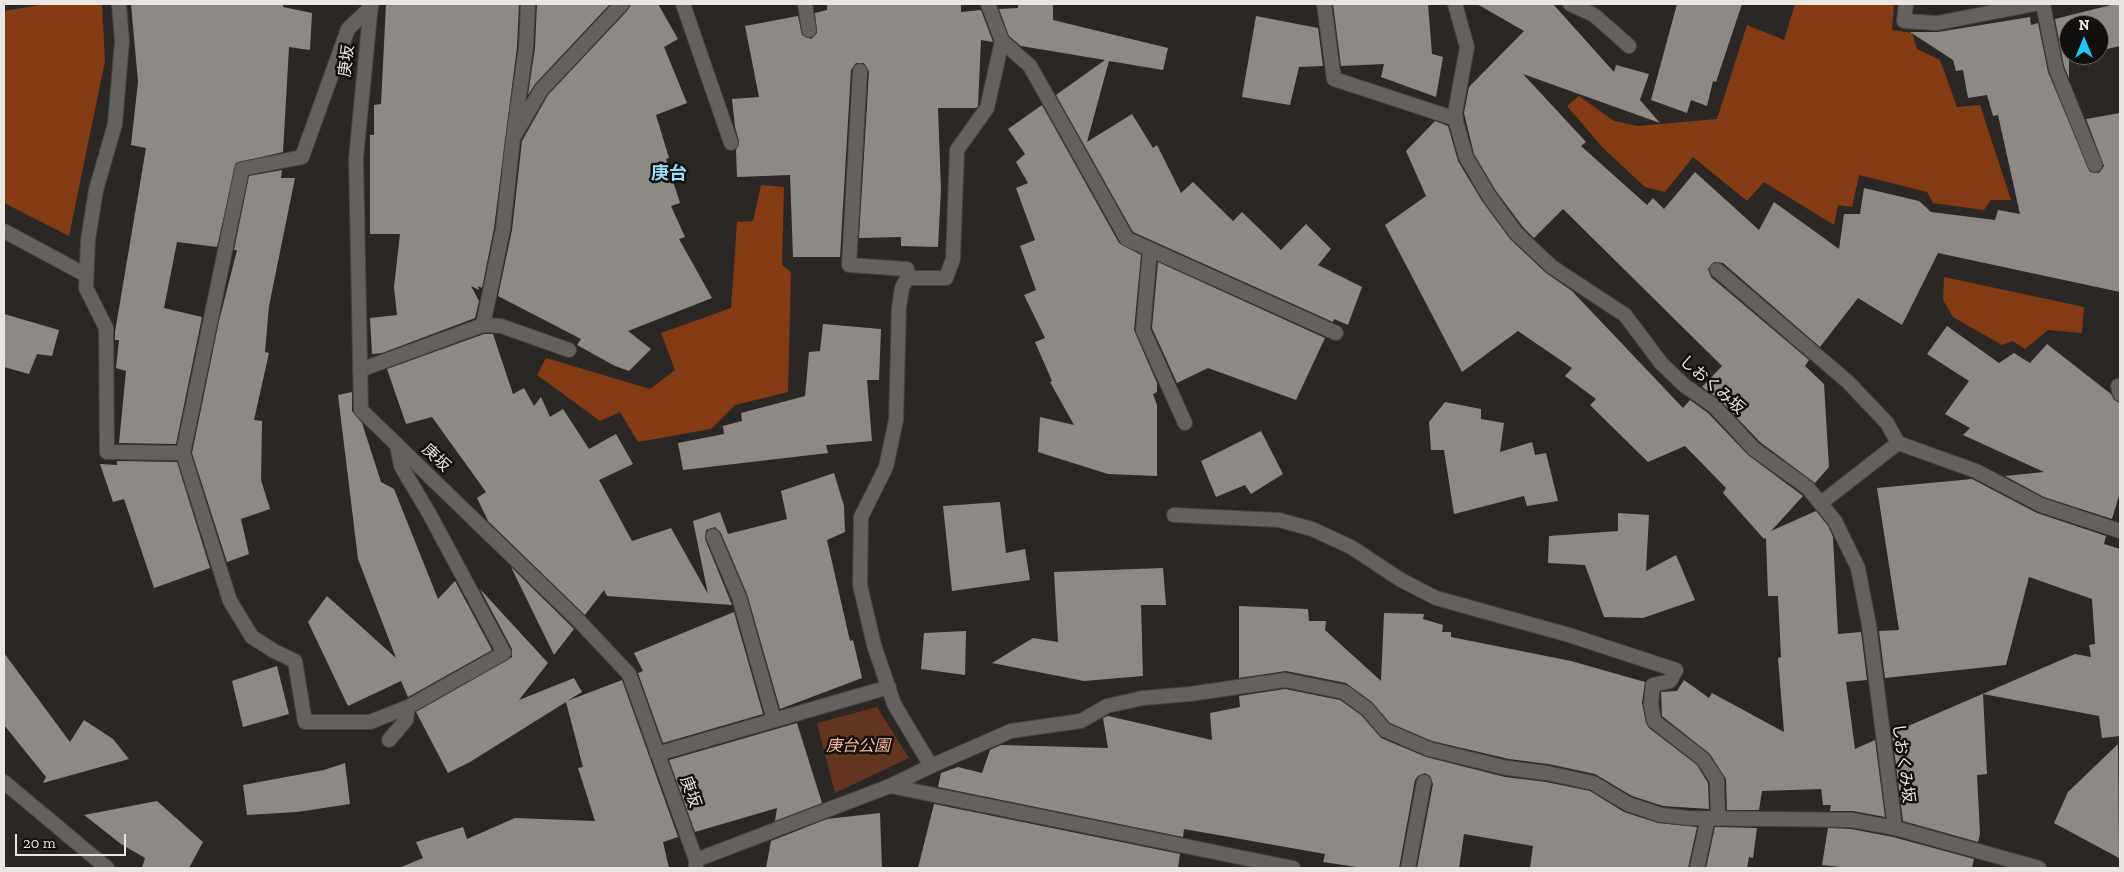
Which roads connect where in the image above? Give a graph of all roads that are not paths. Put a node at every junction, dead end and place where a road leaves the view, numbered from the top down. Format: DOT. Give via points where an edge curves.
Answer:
graph roads {
  1 [pos="119,4"];
  2 [pos="528,4"];
  3 [pos="622,4"];
  4 [pos="684,4"];
  5 [pos="805,4"];
  6 [pos="988,4"];
  7 [pos="1324,4"];
  8 [pos="1455,4"];
  9 [pos="1570,4"];
  10 [pos="1906,4"];
  11 [pos="2035,4"];
  12 [pos="2043,4"];
  13 [pos="371,5"];
  14 [pos="809,30"];
  15 [pos="1002,41"];
  16 [pos="1630,46"];
  17 [pos="860,71"];
  18 [pos="1456,119"];
  19 [pos="513,138"];
  20 [pos="731,143"];
  21 [pos="2095,165"];
  22 [pos="4,231"];
  23 [pos="1150,250"];
  24 [pos="1717,270"];
  25 [pos="86,275"];
  26 [pos="907,278"];
  27 [pos="483,325"];
  28 [pos="1336,333"];
  29 [pos="569,350"];
  30 [pos="360,370"];
  31 [pos="1184,423"];
  32 [pos="1898,443"];
  33 [pos="397,445"];
  34 [pos="183,453"];
  35 [pos="1821,503"];
  36 [pos="1174,515"];
  37 [pos="2120,532"];
  38 [pos="713,536"];
  39 [pos="889,687"];
  40 [pos="408,708"];
  41 [pos="774,720"];
  42 [pos="389,740"];
  43 [pos="657,754"];
  44 [pos="931,766"];
  45 [pos="4,782"];
  46 [pos="1424,782"];
  47 [pos="890,786"];
  48 [pos="1713,818"];
  49 [pos="1895,828"];
  50 [pos="696,864"];
  51 [pos="1999,864"];
  52 [pos="107,868"];
  53 [pos="1293,868"];
  54 [pos="1408,868"];
  55 [pos="1698,868"];
  56 [pos="2039,868"];
  1 -- 25 [label="street" via="122,41 115,124 96,190"];
  2 -- 19 [label="street" via="526,48"];
  3 -- 19 [label="street" via="541,90"];
  4 -- 20 [label="street"];
  5 -- 14 [label="street"];
  6 -- 15 [label="street"];
  7 -- 18 [label="street" via="1334,79"];
  8 -- 18 [label="street, しおくみ坂" via="1466,47"];
  9 -- 16 [label="street" via="1594,15"];
  10 -- 11 [label="street" via="1904,21 1937,23"];
  12 -- 21 [label="street" via="2056,69"];
  13 -- 30 [label="street, 庚坂" via="356,158"];
  13 -- 34 [label="street" via="348,29 302,157 242,169"];
  15 -- 23 [label="street" via="1030,66 1127,239"];
  15 -- 26 [label="street" via="987,108 957,150 953,259 946,278"];
  17 -- 26 [label="street" via="849,266 907,269"];
  18 -- 35 [label="street, しおくみ坂" via="1466,157 1516,233 1552,267 1625,315 1661,363 1685,386 1714,406 1754,449 1808,488"];
  19 -- 27 [label="street" via="502,229"];
  22 -- 25 [label="street"];
  23 -- 28 [label="street"];
  23 -- 31 [label="street" via="1143,330"];
  24 -- 32 [label="street" via="1848,382 1887,423"];
  25 -- 34 [label="street" via="86,288 106,328 107,452"];
  26 -- 39 [label="street" via="898,307 896,420 886,467 861,517 860,585 874,645"];
  27 -- 29 [label="street" via="501,326"];
  27 -- 30 [label="street"];
  30 -- 33 [label="street, 庚坂" via="361,410"];
  32 -- 35 [label="street"];
  32 -- 37 [label="street" via="1976,471 2041,505"];
  33 -- 40 [label="street" via="401,466 504,653"];
  33 -- 43 [label="street, 庚坂" via="579,621 629,674"];
  34 -- 40 [label="street" via="230,601 252,636 295,661 305,722 370,722"];
  35 -- 49 [label="street, しおくみ坂" via="1835,521 1858,568 1869,625"];
  36 -- 48 [label="street" via="1279,520 1312,529 1351,546 1436,598 1676,670 1670,681 1653,685 1651,704 1654,721 1703,759 1717,780"];
  38 -- 41 [label="street" via="739,597"];
  39 -- 41 [label="street"];
  39 -- 44 [label="street" via="894,704"];
  40 -- 42 [label="street" via="406,720"];
  41 -- 43 [label="street"];
  43 -- 50 [label="street, 庚坂"];
  44 -- 47 [label="street"];
  44 -- 48 [label="street" via="1011,731 1081,721 1107,706 1143,698 1285,680 1344,692 1367,709 1385,730 1429,749 1507,768 1593,783 1628,804 1661,815"];
  45 -- 52 [label="street"];
  46 -- 54 [label="street"];
  47 -- 50 [label="street"];
  47 -- 53 [label="street"];
  48 -- 49 [label="street" via="1852,820"];
  48 -- 55 [label="street"];
  49 -- 51 [label="street"];
  51 -- 56 [label="street"];
}
